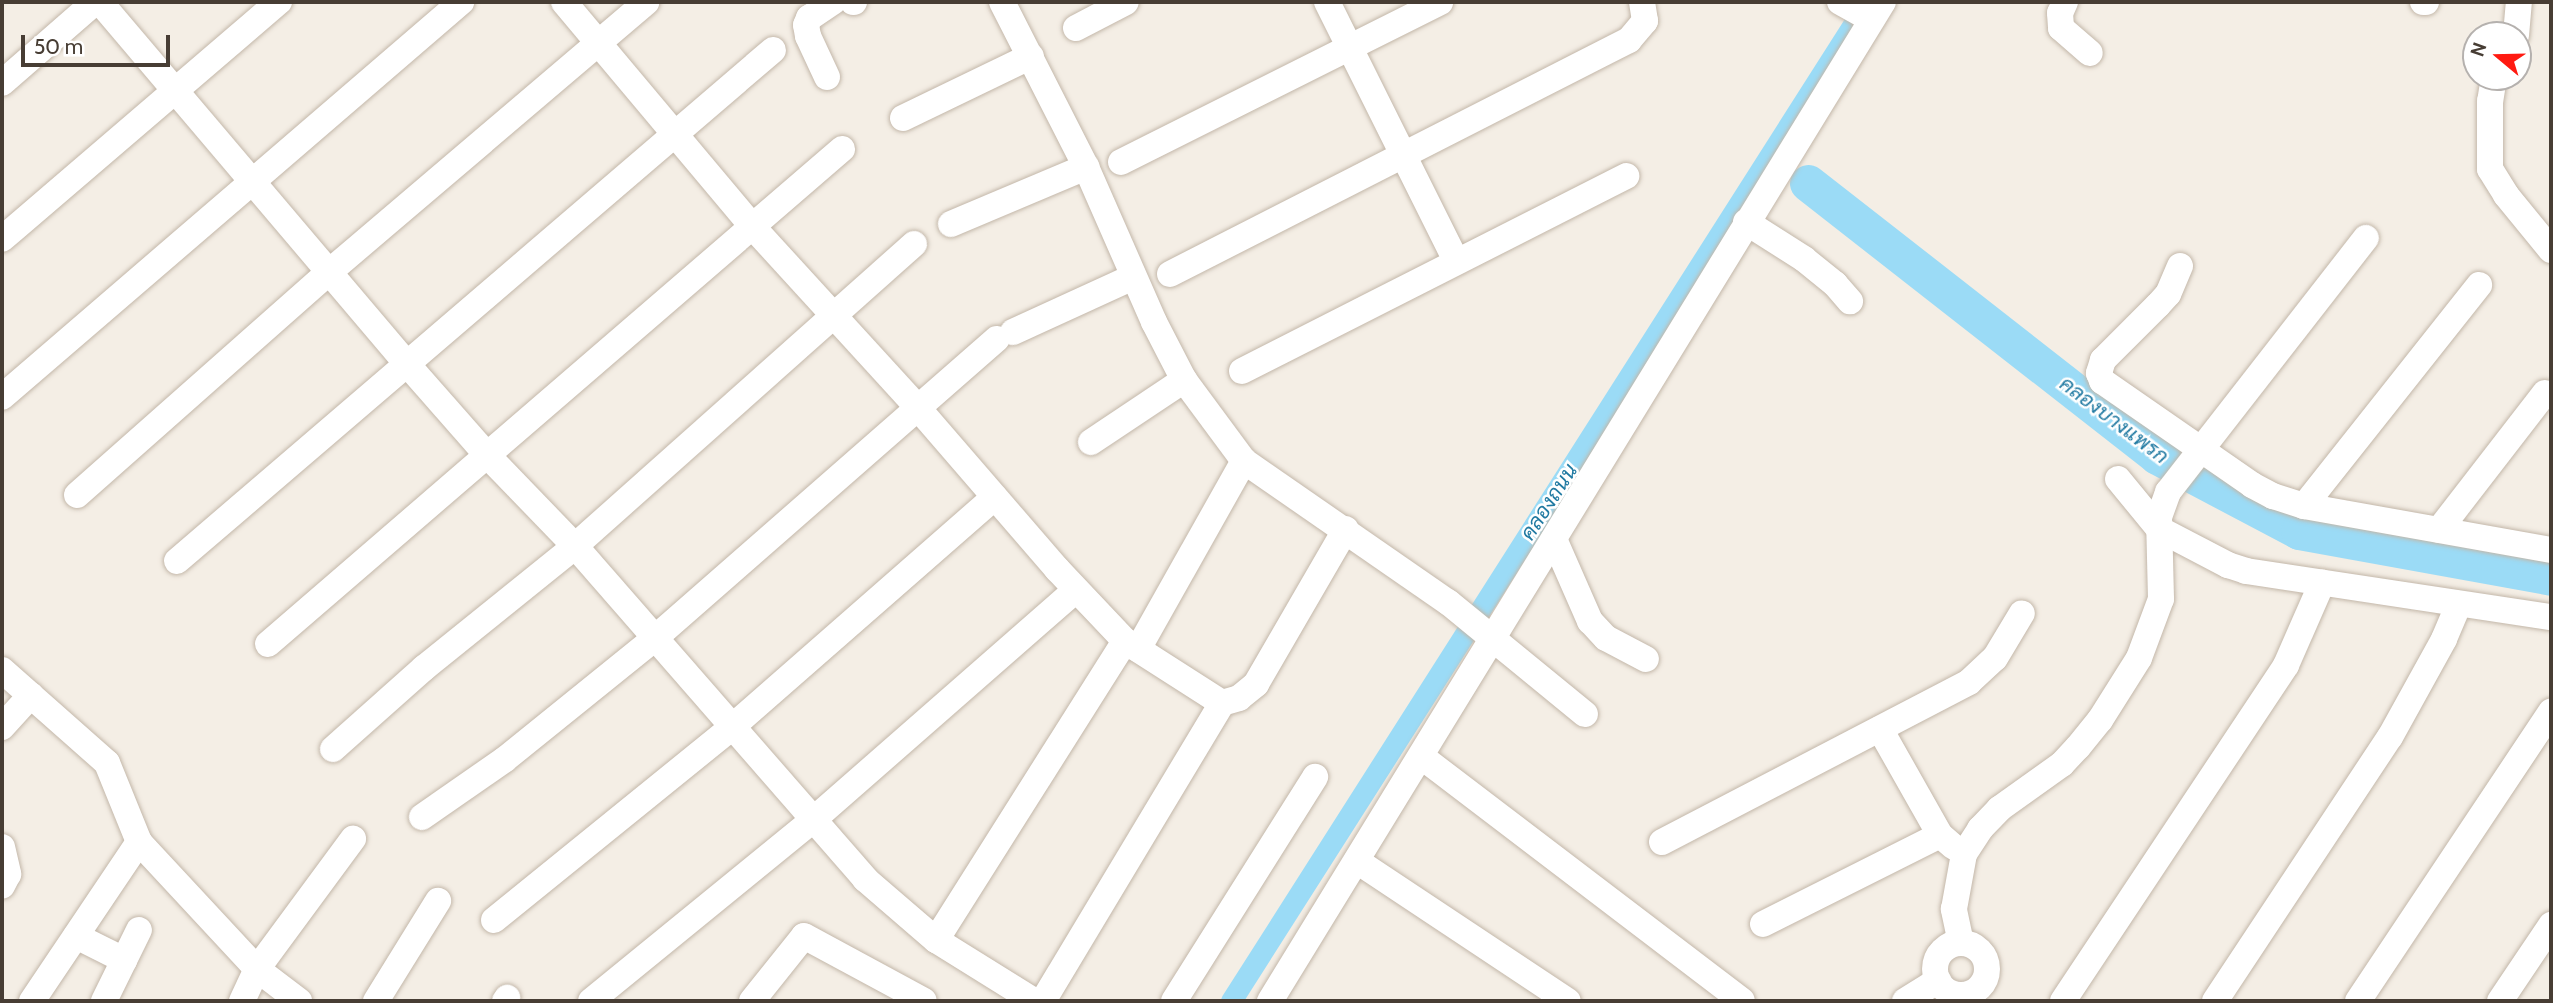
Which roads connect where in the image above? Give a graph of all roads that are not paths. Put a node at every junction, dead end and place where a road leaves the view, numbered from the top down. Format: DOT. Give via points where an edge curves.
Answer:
graph roads {
  1 [pos="97,2"];
  2 [pos="279,2"];
  3 [pos="461,2"];
  4 [pos="564,2"];
  5 [pos="646,2"];
  6 [pos="833,2"];
  7 [pos="1002,2"];
  8 [pos="1126,2"];
  9 [pos="1327,2"];
  10 [pos="1440,2"];
  11 [pos="1642,2"];
  12 [pos="2065,2"];
  13 [pos="2519,2"];
  14 [pos="1864,9"];
  15 [pos="2517,21"];
  16 [pos="1076,28"];
  17 [pos="598,43"];
  18 [pos="1351,48"];
  19 [pos="774,50"];
  20 [pos="2090,53"];
  21 [pos="1031,56"];
  22 [pos="827,77"];
  23 [pos="2,83"];
  24 [pos="176,90"];
  25 [pos="2492,91"];
  26 [pos="904,118"];
  27 [pos="675,136"];
  28 [pos="842,149"];
  29 [pos="1404,154"];
  30 [pos="1121,162"];
  31 [pos="1086,167"];
  32 [pos="1626,176"];
  33 [pos="253,180"];
  34 [pos="1746,222"];
  35 [pos="951,224"];
  36 [pos="752,226"];
  37 [pos="2366,238"];
  38 [pos="2,239"];
  39 [pos="914,244"];
  40 [pos="2551,250"];
  41 [pos="1457,261"];
  42 [pos="2180,266"];
  43 [pos="328,273"];
  44 [pos="1170,274"];
  45 [pos="1133,277"];
  46 [pos="2479,285"];
  47 [pos="1850,302"];
  48 [pos="832,316"];
  49 [pos="407,363"];
  50 [pos="1242,371"];
  51 [pos="1184,380"];
  52 [pos="2545,394"];
  53 [pos="2,397"];
  54 [pos="918,408"];
  55 [pos="1091,442"];
  56 [pos="2199,454"];
  57 [pos="487,456"];
  58 [pos="1244,461"];
  59 [pos="2118,479"];
  60 [pos="77,495"];
  61 [pos="995,497"];
  62 [pos="2304,506"];
  63 [pos="1346,529"];
  64 [pos="2159,529"];
  65 [pos="2439,530"];
  66 [pos="1554,539"];
  67 [pos="575,546"];
  68 [pos="2551,550"];
  69 [pos="177,561"];
  70 [pos="2322,583"];
  71 [pos="1076,590"];
  72 [pos="2459,604"];
  73 [pos="2022,614"];
  74 [pos="2551,617"];
  75 [pos="1487,632"];
  76 [pos="654,638"];
  77 [pos="268,645"];
  78 [pos="1132,645"];
  79 [pos="1646,659"];
  80 [pos="2,670"];
  81 [pos="31,695"];
  82 [pos="1222,703"];
  83 [pos="2551,712"];
  84 [pos="1585,714"];
  85 [pos="2,727"];
  86 [pos="732,727"];
  87 [pos="1880,729"];
  88 [pos="333,749"];
  89 [pos="1422,757"];
  90 [pos="1315,778"];
  91 [pos="422,817"];
  92 [pos="813,820"];
  93 [pos="1940,835"];
  94 [pos="353,839"];
  95 [pos="139,842"];
  96 [pos="1662,842"];
  97 [pos="2,847"];
  98 [pos="1964,855"];
  99 [pos="1357,861"];
  100 [pos="2,886"];
  101 [pos="438,901"];
  102 [pos="494,920"];
  103 [pos="1763,924"];
  104 [pos="2551,925"];
  105 [pos="139,930"];
  106 [pos="76,936"];
  107 [pos="936,940"];
  108 [pos="1961,943"];
  109 [pos="124,960"];
  110 [pos="257,969"];
  111 [pos="1938,980"];
  112 [pos="1988,994"];
  113 [pos="32,1001"];
  114 [pos="104,1001"];
  115 [pos="242,1001"];
  116 [pos="299,1001"];
  117 [pos="376,1001"];
  118 [pos="591,1001"];
  119 [pos="752,1001"];
  120 [pos="924,1001"];
  121 [pos="1034,1001"];
  122 [pos="1043,1001"];
  123 [pos="1174,1001"];
  124 [pos="1270,1001"];
  125 [pos="1568,1001"];
  126 [pos="1742,1001"];
  127 [pos="1905,1001"];
  128 [pos="2063,1001"];
  129 [pos="2214,1001"];
  130 [pos="2358,1001"];
  131 [pos="2500,1001"];
  1 -- 23 [label="street"];
  1 -- 24 [label="street"];
  2 -- 24 [label="street"];
  3 -- 33 [label="street"];
  4 -- 17 [label="street"];
  5 -- 17 [label="street"];
  6 -- 22 [label="street" via="806,25"];
  7 -- 21 [label="street"];
  8 -- 16 [label="street"];
  9 -- 18 [label="street"];
  10 -- 18 [label="street"];
  11 -- 29 [label="street" via="1645,21 1629,40"];
  12 -- 20 [label="street" via="2061,28"];
  13 -- 15 [label="street"];
  14 -- 34 [label="street"];
  17 -- 27 [label="street"];
  17 -- 43 [label="street"];
  18 -- 29 [label="street"];
  18 -- 30 [label="street"];
  19 -- 27 [label="street"];
  21 -- 26 [label="street"];
  21 -- 31 [label="street"];
  24 -- 33 [label="street"];
  24 -- 38 [label="street"];
  25 -- 40 [label="street" via="2490,169"];
  27 -- 36 [label="street"];
  27 -- 49 [label="street"];
  28 -- 36 [label="street"];
  29 -- 41 [label="street"];
  29 -- 44 [label="street"];
  31 -- 35 [label="street"];
  31 -- 45 [label="street"];
  32 -- 41 [label="street"];
  33 -- 43 [label="street"];
  33 -- 53 [label="street"];
  34 -- 47 [label="street" via="1804,259"];
  34 -- 66 [label="street"];
  36 -- 48 [label="street"];
  36 -- 57 [label="street"];
  37 -- 56 [label="street"];
  39 -- 48 [label="street"];
  41 -- 50 [label="street"];
  42 -- 56 [label="street" via="2168,294 2109,352 2099,373 2102,380"];
  43 -- 49 [label="street"];
  43 -- 60 [label="street"];
  45 -- 51 [label="street"];
  45 -- 54 [label="street" via="1004,336"];
  46 -- 62 [label="street"];
  48 -- 54 [label="street"];
  48 -- 67 [label="street"];
  49 -- 57 [label="street"];
  49 -- 69 [label="street"];
  51 -- 55 [label="street"];
  51 -- 58 [label="street"];
  52 -- 65 [label="street"];
  54 -- 61 [label="street"];
  54 -- 76 [label="street"];
  56 -- 62 [label="street" via="2252,485"];
  56 -- 64 [label="street" via="2168,492"];
  57 -- 67 [label="street"];
  57 -- 77 [label="street"];
  58 -- 63 [label="street"];
  58 -- 78 [label="street"];
  59 -- 64 [label="street"];
  61 -- 71 [label="street"];
  61 -- 86 [label="street"];
  62 -- 65 [label="street"];
  63 -- 75 [label="street"];
  63 -- 82 [label="street" via="1256,684 1239,698"];
  64 -- 70 [label="street" via="2246,571"];
  64 -- 98 [label="street" via="2161,599 2139,658 2078,747 1999,809"];
  65 -- 68 [label="street"];
  66 -- 75 [label="street"];
  66 -- 79 [label="street" via="1590,621 1606,638"];
  67 -- 76 [label="street"];
  67 -- 88 [label="street" via="424,668"];
  70 -- 72 [label="street"];
  70 -- 128 [label="street" via="2286,665"];
  71 -- 78 [label="street"];
  71 -- 92 [label="street"];
  72 -- 74 [label="street"];
  72 -- 129 [label="street" via="2395,727"];
  73 -- 87 [label="street" via="1982,673"];
  75 -- 84 [label="street"];
  75 -- 89 [label="street"];
  76 -- 86 [label="street"];
  76 -- 91 [label="street" via="503,760"];
  78 -- 82 [label="street"];
  78 -- 107 [label="street"];
  80 -- 81 [label="street"];
  81 -- 85 [label="street"];
  81 -- 95 [label="street" via="107,763"];
  82 -- 122 [label="street"];
  83 -- 130 [label="street"];
  86 -- 92 [label="street"];
  86 -- 102 [label="street"];
  87 -- 93 [label="street"];
  87 -- 96 [label="street"];
  89 -- 99 [label="street"];
  89 -- 126 [label="street"];
  90 -- 123 [label="street"];
  92 -- 107 [label="street" via="865,879"];
  92 -- 118 [label="street"];
  93 -- 98 [label="street"];
  93 -- 103 [label="street"];
  94 -- 110 [label="street"];
  95 -- 106 [label="street"];
  95 -- 110 [label="street"];
  97 -- 100 [label="street" via="8,874"];
  98 -- 108 [label="street" via="1954,909"];
  99 -- 124 [label="street"];
  99 -- 125 [label="street"];
  101 -- 117 [label="street"];
  104 -- 131 [label="street"];
  105 -- 109 [label="street"];
  106 -- 109 [label="street"];
  106 -- 113 [label="street"];
  107 -- 121 [label="street"];
  108 -- 111 [label="street" via="1942,951 1935,970"];
  108 -- 112 [label="street" via="1979,950 1985,958"];
  109 -- 114 [label="street"];
  110 -- 115 [label="street"];
  110 -- 116 [label="street"];
  111 -- 112 [label="street" via="1952,994"];
  111 -- 127 [label="street"];
  119 -- 120 [label="street" via="804,936"];
}
